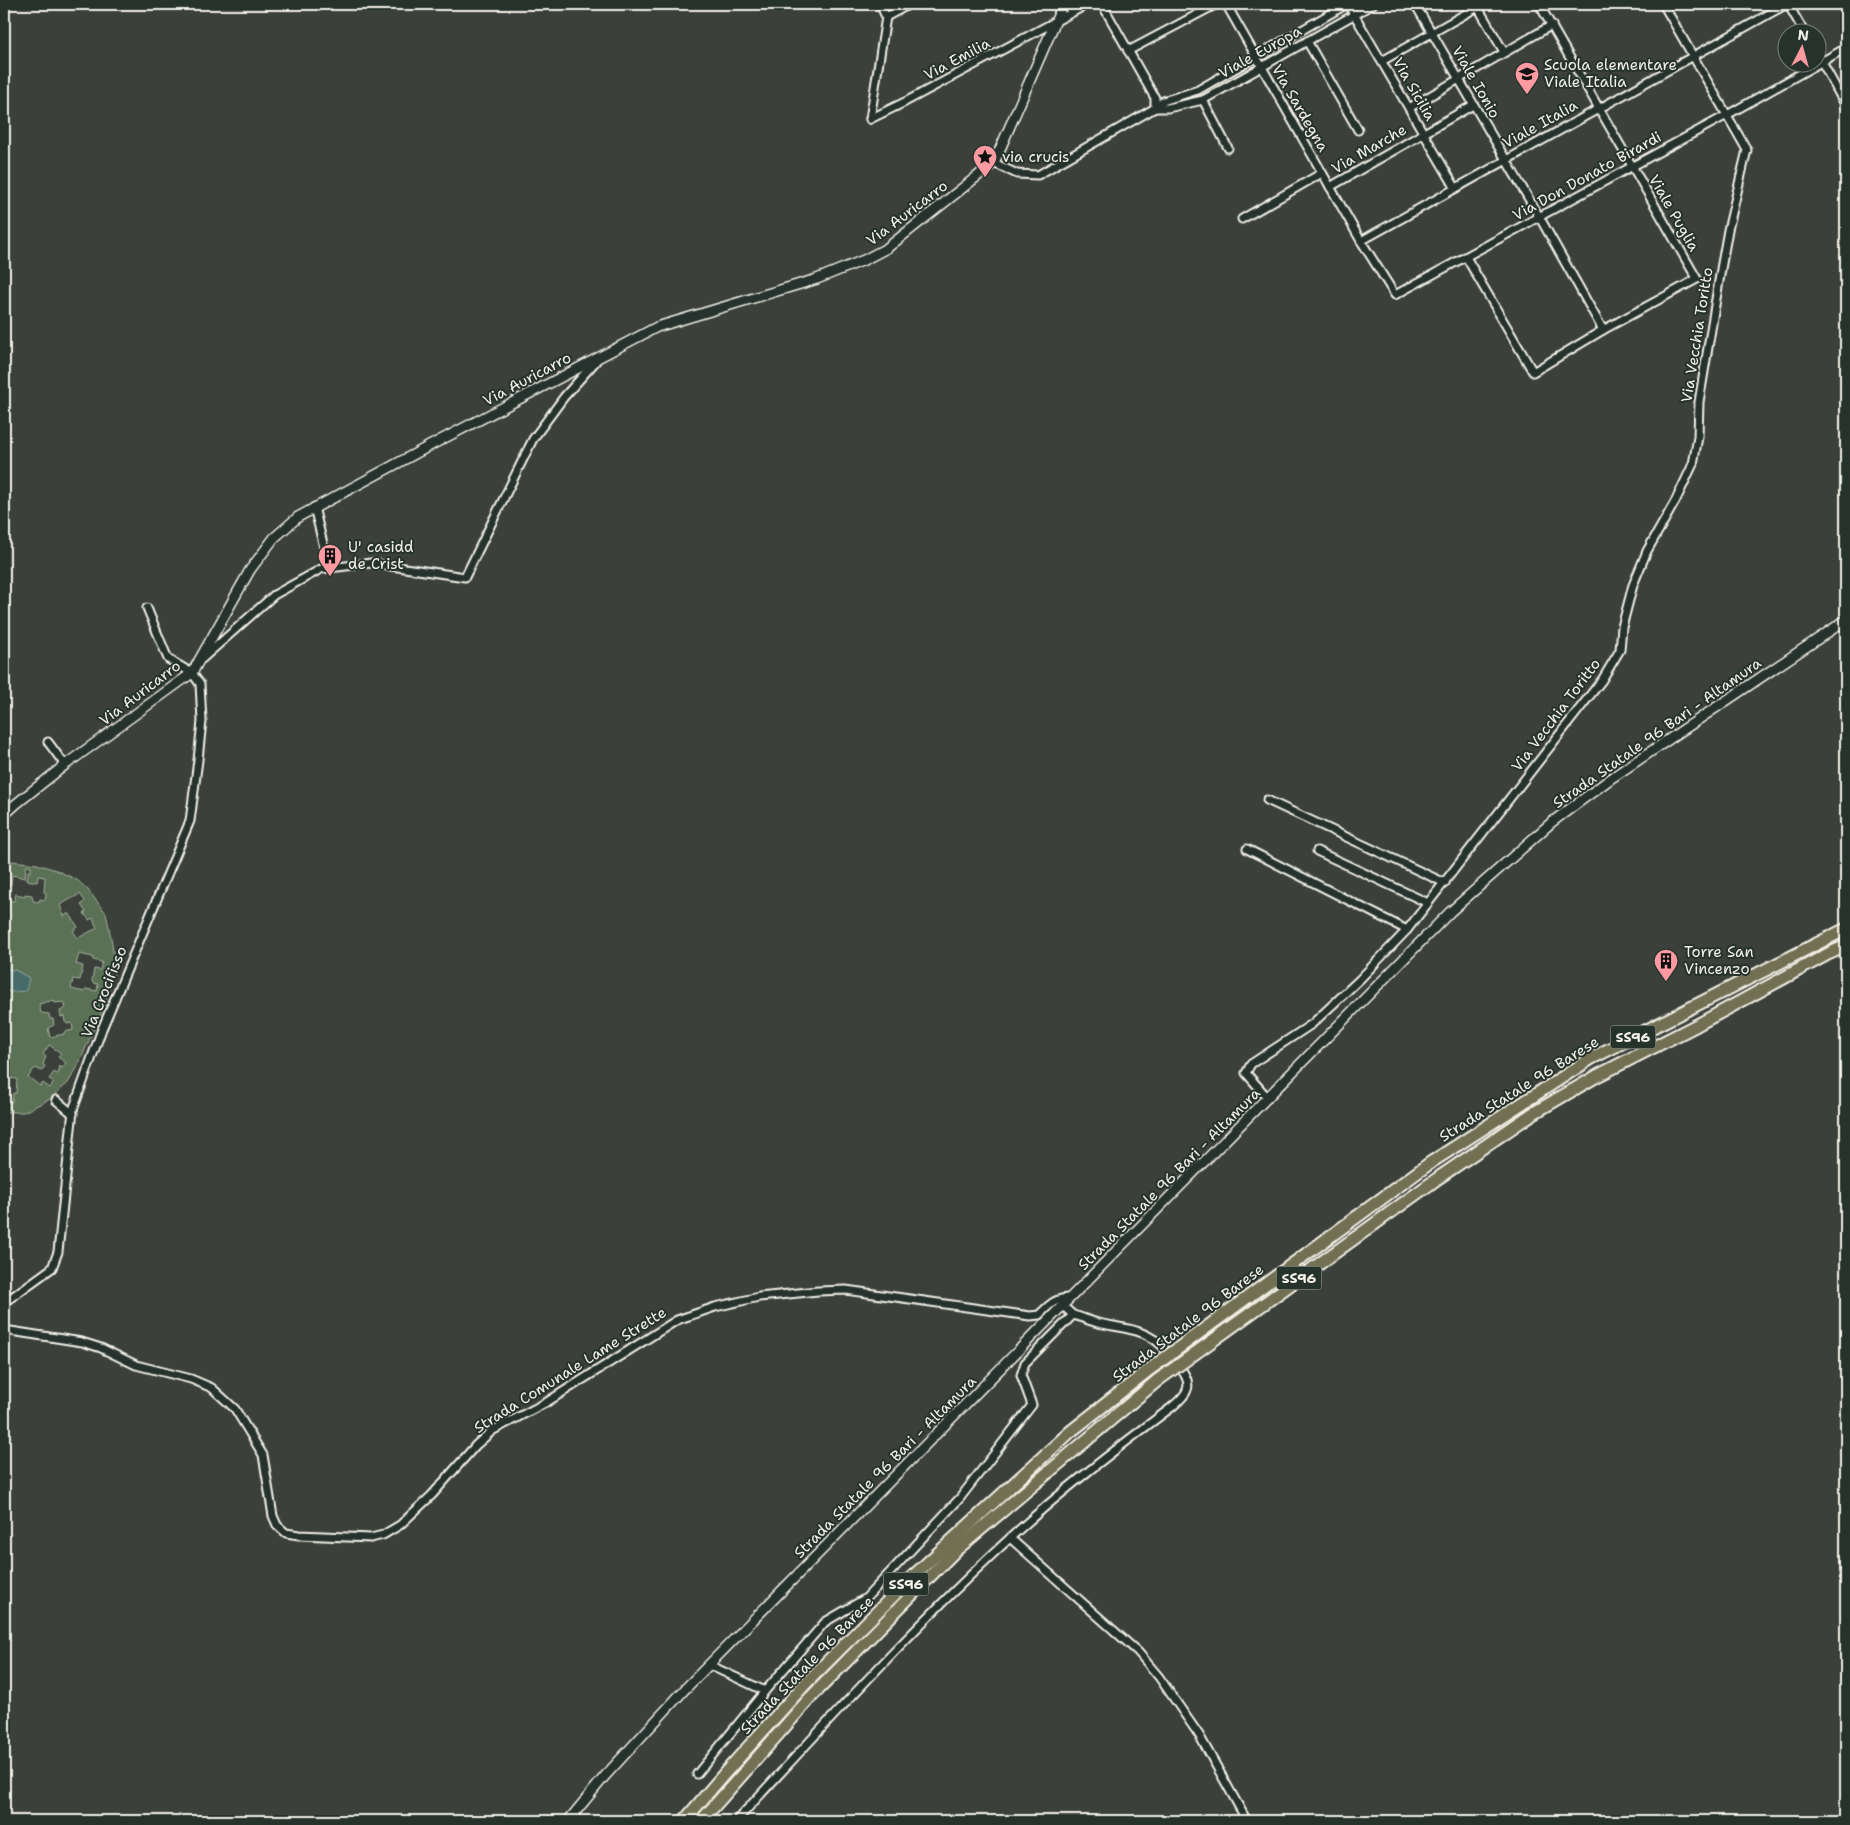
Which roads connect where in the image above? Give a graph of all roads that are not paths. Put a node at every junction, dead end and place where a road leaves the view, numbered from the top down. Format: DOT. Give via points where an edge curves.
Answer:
graph roads {
  1 [pos="880,4"];
  2 [pos="910,4"];
  3 [pos="1063,4"];
  4 [pos="1088,4"];
  5 [pos="1102,4"];
  6 [pos="1217,4"];
  7 [pos="1226,4"];
  8 [pos="1347,4"];
  9 [pos="1373,4"];
  10 [pos="1415,4"];
  11 [pos="1539,4"];
  12 [pos="1663,4"];
  13 [pos="1787,4"];
  14 [pos="1479,5"];
  15 [pos="1354,14"];
  16 [pos="886,17"];
  17 [pos="1056,21"];
  18 [pos="1798,22"];
  19 [pos="1552,25"];
  20 [pos="1432,33"];
  21 [pos="1307,41"];
  22 [pos="1846,48"];
  23 [pos="1128,51"];
  24 [pos="1504,52"];
  25 [pos="1828,55"];
  26 [pos="1694,56"];
  27 [pos="1255,57"];
  28 [pos="1382,62"];
  29 [pos="1261,67"];
  30 [pos="1796,72"];
  31 [pos="1827,72"];
  32 [pos="1458,78"];
  33 [pos="1203,100"];
  34 [pos="1473,104"];
  35 [pos="1846,106"];
  36 [pos="1155,108"];
  37 [pos="1409,108"];
  38 [pos="1599,108"];
  39 [pos="1727,115"];
  40 [pos="1358,130"];
  41 [pos="1424,133"];
  42 [pos="1228,148"];
  43 [pos="1505,160"];
  44 [pos="994,163"];
  45 [pos="1632,167"];
  46 [pos="1322,173"];
  47 [pos="1330,187"];
  48 [pos="1456,187"];
  49 [pos="1540,218"];
  50 [pos="1242,219"];
  51 [pos="1361,241"];
  52 [pos="1466,257"];
  53 [pos="1603,330"];
  54 [pos="601,355"];
  55 [pos="314,507"];
  56 [pos="329,568"];
  57 [pos="147,608"];
  58 [pos="1846,620"];
  59 [pos="199,661"];
  60 [pos="192,672"];
  61 [pos="48,742"];
  62 [pos="65,765"];
  63 [pos="1267,800"];
  64 [pos="4,815"];
  65 [pos="1247,849"];
  66 [pos="1317,851"];
  67 [pos="1444,883"];
  68 [pos="1428,903"];
  69 [pos="1846,929"];
  70 [pos="1407,930"];
  71 [pos="1846,946"];
  72 [pos="1268,1098"];
  73 [pos="56,1100"];
  74 [pos="73,1114"];
  75 [pos="1070,1298"];
  76 [pos="4,1306"];
  77 [pos="1063,1306"];
  78 [pos="1072,1315"];
  79 [pos="4,1330"];
  80 [pos="1010,1538"];
  81 [pos="709,1665"];
  82 [pos="765,1691"];
  83 [pos="697,1774"];
  84 [pos="568,1821"];
  85 [pos="684,1821"];
  86 [pos="700,1821"];
  87 [pos="736,1821"];
  88 [pos="1247,1821"];
  1 -- 16 [label="street"];
  2 -- 16 [label="street"];
  3 -- 17 [label="street, Via Auricarro"];
  4 -- 17 [label="street, Via Emilia"];
  5 -- 23 [label="street"];
  6 -- 23 [label="street"];
  7 -- 27 [label="street, Via Sardegna"];
  8 -- 15 [label="street, Via Sicilia"];
  8 -- 27 [label="street, Viale Europa"];
  9 -- 15 [label="street, Viale Europa"];
  10 -- 20 [label="street, Viale Ionio"];
  11 -- 19 [label="street, Viale Puglia"];
  12 -- 26 [label="street, Via Vecchia Toritto"];
  13 -- 18 [label="street"];
  13 -- 26 [label="street, Viale Italia"];
  14 -- 20 [label="street"];
  14 -- 24 [label="street"];
  15 -- 21 [label="street, Viale Europa"];
  15 -- 28 [label="street, Via Sicilia"];
  16 -- 17 [label="street, Via Emilia" via="870,119"];
  17 -- 44 [label="street, Via Auricarro"];
  19 -- 24 [label="street"];
  19 -- 38 [label="street, Viale Puglia"];
  20 -- 28 [label="street"];
  20 -- 32 [label="street, Viale Ionio"];
  21 -- 29 [label="street, Viale Europa"];
  21 -- 40 [label="street"];
  22 -- 25 [label="street, Via Don Donato Birardi"];
  23 -- 36 [label="street" via="1155,98"];
  24 -- 32 [label="street"];
  26 -- 38 [label="street, Viale Italia"];
  26 -- 39 [label="street, Via Vecchia Toritto"];
  27 -- 29 [label="street, Via Sardegna"];
  27 -- 36 [label="street, Viale Europa" via="1198,90 1163,101"];
  28 -- 37 [label="street, Via Sicilia"];
  29 -- 33 [label="street, Viale Europa"];
  29 -- 46 [label="street, Via Sardegna"];
  30 -- 39 [label="street, Via Don Donato Birardi"];
  31 -- 35 [label="street"];
  32 -- 34 [label="street, Viale Ionio"];
  32 -- 37 [label="street"];
  33 -- 36 [label="street, Viale Europa"];
  33 -- 42 [label="street"];
  34 -- 41 [label="street, Via Marche"];
  34 -- 43 [label="street, Viale Ionio"];
  36 -- 44 [label="street, Viale Europa" via="1038,175 1017,174"];
  37 -- 41 [label="street, Via Sicilia"];
  38 -- 43 [label="street, Viale Italia"];
  38 -- 45 [label="street, Viale Puglia"];
  39 -- 45 [label="street, Via Don Donato Birardi"];
  39 -- 67 [label="street, Via Vecchia Toritto" via="1747,150 1721,269 1699,402 1693,464 1647,551 1633,585 1622,627 1620,650 1602,680"];
  41 -- 47 [label="street, Via Marche"];
  41 -- 48 [label="street, Via Sicilia"];
  43 -- 48 [label="street, Viale Italia"];
  43 -- 49 [label="street, Viale Ionio"];
  44 -- 54 [label="street, Via Auricarro" via="887,248 864,260 817,278 657,327"];
  45 -- 49 [label="street, Via Don Donato Birardi"];
  45 -- 53 [label="street, Viale Puglia" via="1697,279"];
  46 -- 47 [label="street, Via Sardegna"];
  46 -- 50 [label="street, Via Sardegna"];
  47 -- 51 [label="street, Via Sardegna"];
  48 -- 51 [label="street, Viale Italia"];
  49 -- 52 [label="street, Via Don Donato Birardi"];
  49 -- 53 [label="street, Viale Ionio"];
  51 -- 52 [label="street, Via Don Donato Birardi" via="1395,295"];
  52 -- 53 [label="street" via="1533,372"];
  54 -- 55 [label="street, Via Auricarro"];
  54 -- 56 [label="street" via="533,439 465,577 371,563"];
  55 -- 56 [label="street"];
  55 -- 59 [label="street, Via Auricarro" via="274,538 250,570"];
  56 -- 59 [label="street" via="274,595"];
  57 -- 60 [label="street" via="168,659"];
  58 -- 72 [label="street, Strada Statale 96 Bari - Altamura" via="1613,777 1552,822 1450,912"];
  59 -- 60 [label="street, Via Auricarro"];
  60 -- 62 [label="street, Via Auricarro"];
  60 -- 74 [label="street, Via Crocifisso" via="200,684 202,721 190,821 102,1029"];
  61 -- 62 [label="street"];
  62 -- 64 [label="street, Via Auricarro"];
  63 -- 67 [label="street"];
  65 -- 70 [label="street"];
  66 -- 68 [label="street"];
  67 -- 68 [label="street, Via Vecchia Toritto"];
  68 -- 70 [label="street, Via Vecchia Toritto"];
  69 -- 85 [label="highway, Strada Statale 96 Barese / SS96, bridge" via="1592,1058 1430,1164 1150,1368 1070,1432 912,1577 806,1684"];
  70 -- 72 [label="street, Via Vecchia Toritto" via="1312,1024 1252,1064 1246,1073"];
  71 -- 86 [label="highway, Strada Statale 96 Barese / SS96, bridge" via="1597,1076 1532,1114 1158,1380 956,1550 811,1697"];
  72 -- 75 [label="street, Strada Statale 96 Bari - Altamura"];
  73 -- 74 [label="street"];
  74 -- 76 [label="street, Via Crocifisso" via="58,1252 52,1268"];
  75 -- 77 [label="street, Strada Statale 96 Bari - Altamura"];
  75 -- 79 [label="street, Strada Comunale Lame Strette" via="1052,1302 1038,1315 1030,1316 846,1290 759,1296 715,1306 677,1320 547,1402 492,1431 400,1524 383,1535 371,1538 299,1535 276,1525 263,1455 235,1409 212,1388 191,1378 136,1365 82,1342"];
  77 -- 78 [label="street"];
  77 -- 81 [label="street, Strada Statale 96 Bari - Altamura"];
  78 -- 80 [label="street" via="1149,1335 1161,1344 1184,1373 1188,1391 1172,1407 1095,1464"];
  78 -- 82 [label="street" via="1025,1363 1021,1375 1032,1405 960,1498 866,1598 825,1622"];
  80 -- 87 [label="street" via="890,1655"];
  80 -- 88 [label="street" via="1138,1652 1160,1677 1199,1735"];
  81 -- 82 [label="street"];
  81 -- 84 [label="street, Strada Statale 96 Bari - Altamura" via="605,1776"];
  82 -- 83 [label="street"];
}
